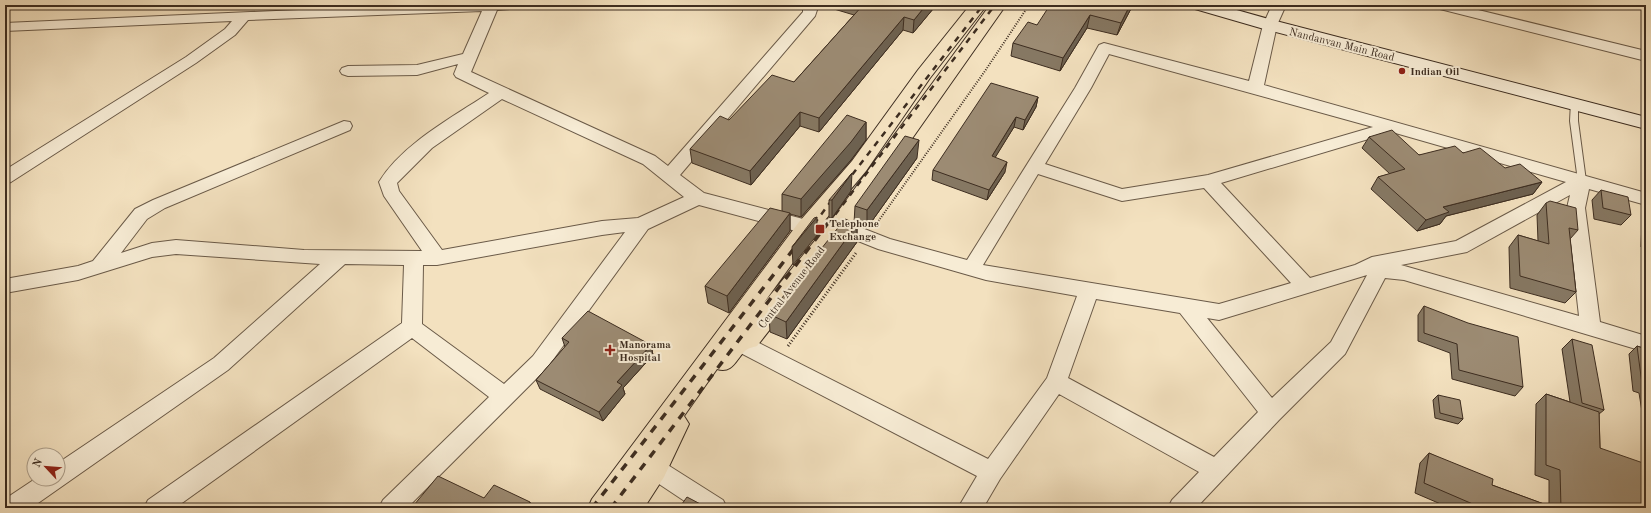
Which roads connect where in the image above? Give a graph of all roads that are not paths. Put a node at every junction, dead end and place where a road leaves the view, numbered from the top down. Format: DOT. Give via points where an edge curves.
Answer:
graph roads {
  1 [pos="516,5"];
  2 [pos="805,5"];
  3 [pos="979,5"];
  4 [pos="998,5"];
  5 [pos="1201,5"];
  6 [pos="1239,5"];
  7 [pos="1441,5"];
  8 [pos="1640,5"];
  9 [pos="491,6"];
  10 [pos="1646,6"];
  11 [pos="1275,15"];
  12 [pos="244,16"];
  13 [pos="5,27"];
  14 [pos="1646,56"];
  15 [pos="470,57"];
  16 [pos="348,71"];
  17 [pos="1255,88"];
  18 [pos="501,92"];
  19 [pos="1574,104"];
  20 [pos="1646,108"];
  21 [pos="1646,122"];
  22 [pos="344,126"];
  23 [pos="1392,127"];
  24 [pos="1035,167"];
  25 [pos="669,176"];
  26 [pos="5,178"];
  27 [pos="1208,181"];
  28 [pos="1582,181"];
  29 [pos="698,198"];
  30 [pos="1646,199"];
  31 [pos="641,224"];
  32 [pos="839,226"];
  33 [pos="808,227"];
  34 [pos="341,257"];
  35 [pos="414,258"];
  36 [pos="437,258"];
  37 [pos="99,267"];
  38 [pos="971,269"];
  39 [pos="1371,270"];
  40 [pos="5,286"];
  41 [pos="1306,286"];
  42 [pos="1089,290"];
  43 [pos="1186,306"];
  44 [pos="1590,326"];
  45 [pos="412,327"];
  46 [pos="738,342"];
  47 [pos="1646,344"];
  48 [pos="1056,382"];
  49 [pos="505,397"];
  50 [pos="1271,413"];
  51 [pos="655,469"];
  52 [pos="1216,470"];
  53 [pos="66,471"];
  54 [pos="992,472"];
  55 [pos="42,487"];
  56 [pos="12,508"];
  57 [pos="156,508"];
  58 [pos="391,508"];
  59 [pos="602,508"];
  60 [pos="628,508"];
  61 [pos="715,508"];
  62 [pos="970,508"];
  63 [pos="1180,508"];
  1 -- 9 [label="street"];
  2 -- 25 [label="street" via="811,7 810,13"];
  3 -- 33 [label="main road" via="924,74 859,166"];
  4 -- 32 [label="main road, Central Avenue Road"];
  5 -- 11 [label="main road, Nandanvan Main Road"];
  6 -- 11 [label="main road"];
  7 -- 14 [label="street"];
  8 -- 10 [label="street"];
  9 -- 12 [label="street"];
  9 -- 15 [label="street"];
  11 -- 17 [label="street"];
  11 -- 19 [label="main road, Nandanvan Main Road"];
  11 -- 20 [label="main road" via="1385,40"];
  12 -- 13 [label="street"];
  12 -- 26 [label="street" via="230,32 191,60"];
  15 -- 16 [label="street" via="417,70"];
  15 -- 18 [label="street" via="462,74"];
  17 -- 23 [label="street"];
  17 -- 24 [label="street" via="1104,48"];
  18 -- 25 [label="street" via="649,160"];
  18 -- 36 [label="street" via="436,136 399,168 388,182 390,192"];
  19 -- 21 [label="main road, Nandanvan Main Road"];
  19 -- 28 [label="lane"];
  22 -- 37 [label="street" via="159,204 141,214"];
  23 -- 27 [label="street"];
  23 -- 28 [label="street"];
  24 -- 27 [label="street" via="1122,195"];
  24 -- 38 [label="street"];
  25 -- 29 [label="street"];
  27 -- 41 [label="street"];
  28 -- 30 [label="street"];
  28 -- 39 [label="street" via="1460,247 1372,264"];
  28 -- 44 [label="street" via="1576,208"];
  29 -- 31 [label="street"];
  29 -- 33 [label="street"];
  31 -- 36 [label="street" via="602,228"];
  31 -- 49 [label="street" via="540,362"];
  32 -- 33 [label="street"];
  32 -- 38 [label="street" via="885,244"];
  32 -- 46 [label="main road, Central Avenue Road" via="749,339"];
  33 -- 59 [label="main road"];
  34 -- 35 [label="street"];
  34 -- 37 [label="street" via="304,257 176,247 152,250"];
  34 -- 53 [label="street" via="221,364"];
  35 -- 36 [label="street"];
  35 -- 45 [label="street"];
  37 -- 40 [label="street"];
  38 -- 42 [label="street"];
  39 -- 41 [label="street"];
  39 -- 44 [label="street" via="1404,273"];
  39 -- 50 [label="street" via="1338,348"];
  41 -- 43 [label="street" via="1219,312"];
  42 -- 43 [label="street"];
  42 -- 48 [label="street"];
  43 -- 50 [label="street"];
  44 -- 47 [label="street"];
  45 -- 49 [label="street"];
  45 -- 57 [label="street"];
  46 -- 51 [label="main road, Central Avenue Road" via="676,423"];
  46 -- 54 [label="street"];
  48 -- 52 [label="street"];
  48 -- 54 [label="street"];
  49 -- 58 [label="street"];
  50 -- 52 [label="street"];
  51 -- 60 [label="main road, Central Avenue Road"];
  51 -- 61 [label="street"];
  52 -- 63 [label="street"];
  54 -- 62 [label="street"];
  55 -- 56 [label="street"];
}
